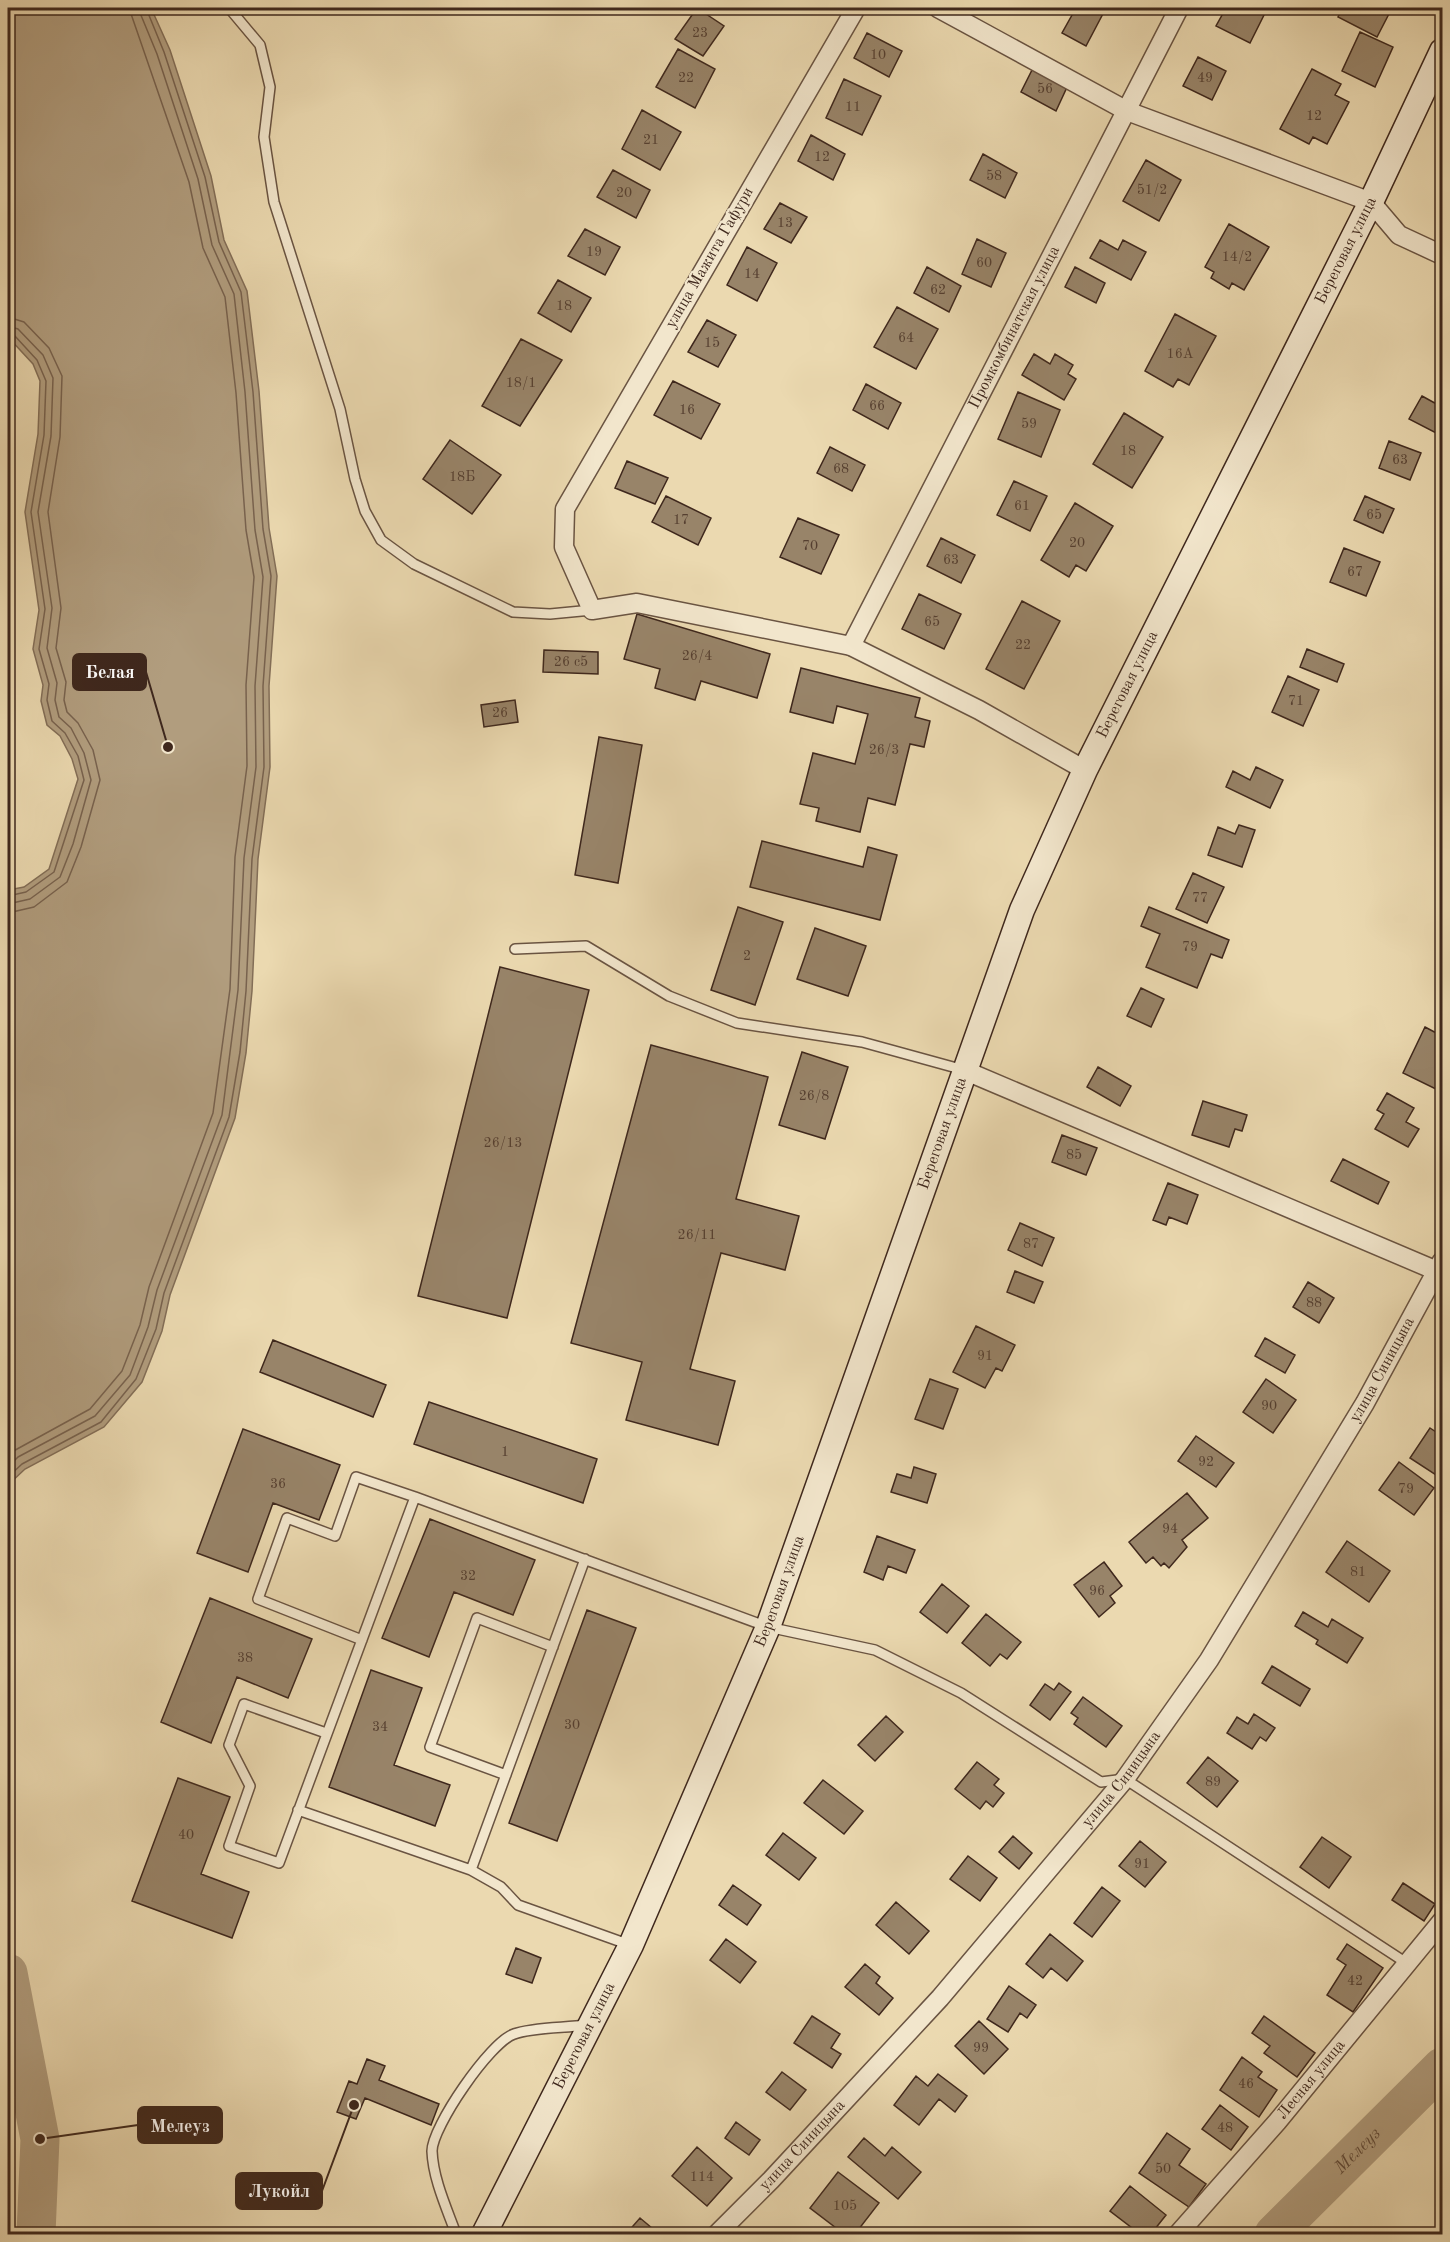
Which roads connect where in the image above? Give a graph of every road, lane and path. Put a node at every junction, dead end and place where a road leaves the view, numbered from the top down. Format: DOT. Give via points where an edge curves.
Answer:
graph roads {
  1 [pos="229,8"];
  2 [pos="856,8"];
  3 [pos="938,8"];
  4 [pos="1179,8"];
  5 [pos="1443,51"];
  6 [pos="1127,111"];
  7 [pos="1371,202"];
  8 [pos="1443,255"];
  9 [pos="592,610"];
  10 [pos="851,646"];
  11 [pos="1085,770"];
  12 [pos="515,949"];
  13 [pos="966,1071"];
  14 [pos="1440,1266"];
  15 [pos="415,1497"];
  16 [pos="585,1559"];
  17 [pos="768,1628"];
  18 [pos="362,1640"];
  19 [pos="553,1647"];
  20 [pos="326,1733"];
  21 [pos="506,1775"];
  22 [pos="1125,1779"];
  23 [pos="298,1810"];
  24 [pos="471,1870"];
  25 [pos="1443,1921"];
  26 [pos="632,1946"];
  27 [pos="1408,1964"];
  28 [pos="592,2025"];
  29 [pos="456,2235"];
  30 [pos="484,2235"];
  31 [pos="717,2235"];
  32 [pos="1178,2235"];
  1 -- 9 [label="lane" via="260,45 270,87 264,136 274,202 340,409 358,490 381,540 414,564 513,612"];
  2 -- 9 [label="street, улица Мажита Гафури" via="565,509 564,547"];
  3 -- 6 [label="street"];
  4 -- 6 [label="street, Промкомбинатская улица"];
  5 -- 7 [label="main road, Береговая улица"];
  6 -- 7 [label="street"];
  6 -- 10 [label="street, Промкомбинатская улица"];
  7 -- 8 [label="street" via="1399,235"];
  7 -- 11 [label="main road, Береговая улица"];
  9 -- 10 [label="street" via="637,603"];
  10 -- 11 [label="street" via="979,710"];
  11 -- 13 [label="main road, Береговая улица" via="1022,910"];
  12 -- 13 [label="lane" via="586,945 669,996 736,1023 862,1042"];
  13 -- 14 [label="street"];
  13 -- 17 [label="main road, Береговая улица"];
  14 -- 22 [label="street, улица Синицына" via="1365,1403 1209,1660"];
  15 -- 16 [label="lane"];
  15 -- 18 [label="lane"];
  15 -- 18 [label="lane" via="356,1477 335,1536 287,1518 258,1599"];
  16 -- 17 [label="lane"];
  16 -- 19 [label="lane"];
  17 -- 22 [label="lane" via="875,1650 961,1693 1101,1782"];
  17 -- 26 [label="main road, Береговая улица"];
  18 -- 20 [label="lane"];
  19 -- 21 [label="lane"];
  19 -- 21 [label="lane" via="477,1618 430,1748"];
  20 -- 23 [label="lane"];
  20 -- 23 [label="lane" via="244,1704 229,1745 250,1786 229,1846 279,1863"];
  21 -- 24 [label="lane"];
  22 -- 27 [label="lane"];
  22 -- 31 [label="street, улица Синицына" via="940,1998"];
  23 -- 24 [label="lane"];
  24 -- 26 [label="lane" via="501,1887 518,1905"];
  25 -- 27 [label="street, Лесная улица"];
  26 -- 28 [label="main road, Береговая улица"];
  27 -- 32 [label="street, Лесная улица"];
  28 -- 29 [label="lane" via="512,2034 480,2061 436,2133 432,2150 437,2180"];
  28 -- 30 [label="main road, Береговая улица"];
}
